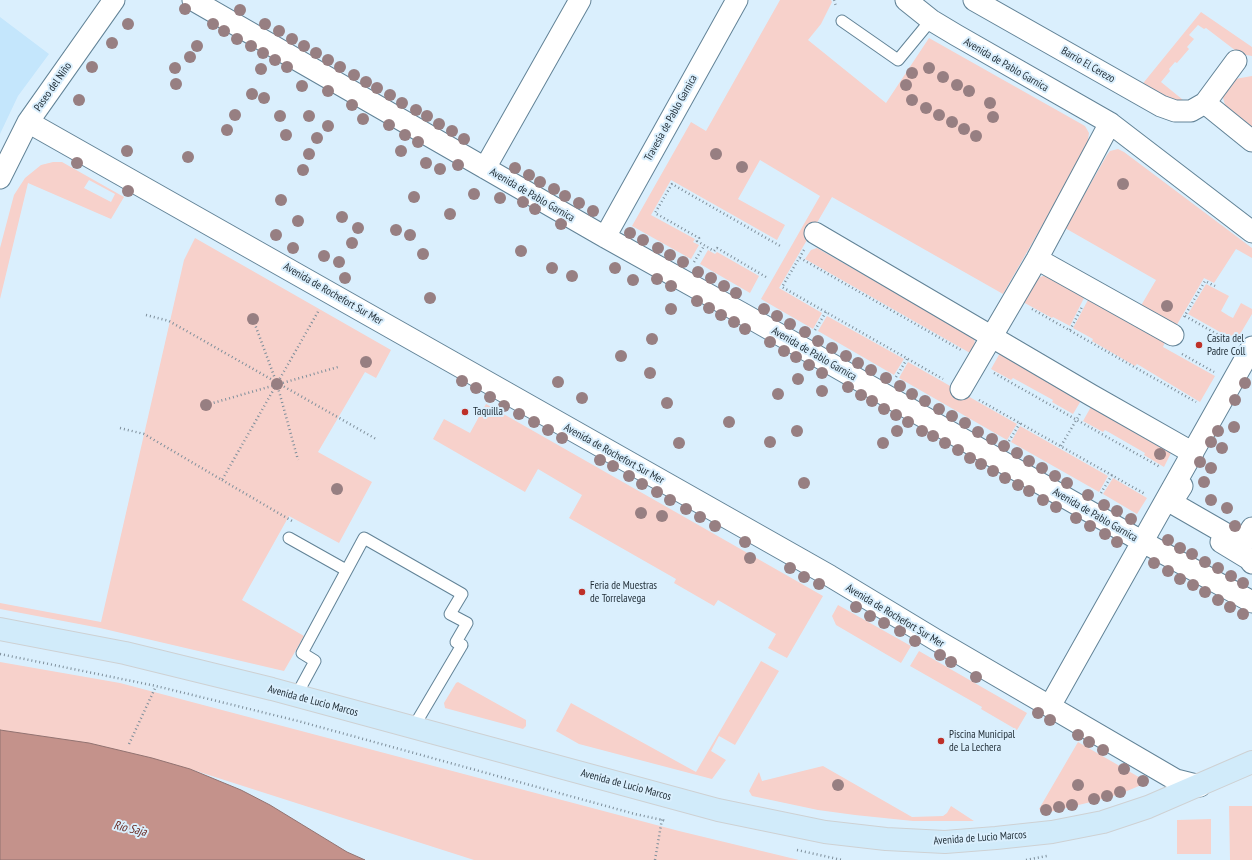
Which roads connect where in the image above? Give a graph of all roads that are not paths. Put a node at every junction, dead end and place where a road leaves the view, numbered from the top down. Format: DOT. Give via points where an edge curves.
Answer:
graph roads {
  1 [pos="114,0"];
  2 [pos="193,0"];
  3 [pos="580,0"];
  4 [pos="738,0"];
  5 [pos="906,0"];
  6 [pos="974,0"];
  7 [pos="931,20"];
  8 [pos="842,22"];
  9 [pos="1236,60"];
  10 [pos="1205,103"];
  11 [pos="28,122"];
  12 [pos="1110,122"];
  13 [pos="1252,141"];
  14 [pos="485,168"];
  15 [pos="0,178"];
  16 [pos="1252,232"];
  17 [pos="815,233"];
  18 [pos="605,237"];
  19 [pos="1037,259"];
  20 [pos="1173,335"];
  21 [pos="992,337"];
  22 [pos="1251,354"];
  23 [pos="961,390"];
  24 [pos="1194,453"];
  25 [pos="1162,508"];
  26 [pos="1252,528"];
  27 [pos="290,538"];
  28 [pos="1143,542"];
  29 [pos="1251,558"];
  30 [pos="346,570"];
  31 [pos="1252,602"];
  32 [pos="0,629"];
  33 [pos="296,696"];
  34 [pos="1050,706"];
  35 [pos="413,728"];
  36 [pos="1252,762"];
  37 [pos="1200,786"];
  1 -- 11 [label="street, Paseo del Niño"];
  2 -- 14 [label="street, Avenida de Pablo Garnica"];
  3 -- 14 [label="street, Avenida de Pablo Garnica"];
  4 -- 18 [label="street, Travesía de Pablo Garnica"];
  5 -- 7 [label="street, Avenida de Pablo Garnica"];
  6 -- 10 [label="street, Barrio El Cerezo" via="1161,106 1175,111 1191,111"];
  7 -- 8 [label="lane" via="898,60"];
  7 -- 12 [label="street, Avenida de Pablo Garnica"];
  9 -- 10 [label="street"];
  10 -- 13 [label="street"];
  11 -- 15 [label="street, Paseo del Niño"];
  11 -- 34 [label="street, Avenida de Rochefort Sur Mer" via="830,576"];
  12 -- 16 [label="street, Avenida de Pablo Garnica"];
  12 -- 19 [label="street"];
  14 -- 18 [label="street, Avenida de Pablo Garnica"];
  17 -- 21 [label="street"];
  18 -- 28 [label="street, Avenida de Pablo Garnica"];
  19 -- 20 [label="street"];
  19 -- 21 [label="street"];
  21 -- 23 [label="street"];
  21 -- 24 [label="street"];
  22 -- 24 [label="street, Avenida de Pablo Garnica"];
  22 -- 26 [label="street" via="1173,502 1240,542 1244,542"];
  24 -- 25 [label="street, Avenida de Pablo Garnica"];
  25 -- 28 [label="street, Avenida de Pablo Garnica"];
  25 -- 29 [label="street"];
  27 -- 30 [label="lane"];
  28 -- 31 [label="street, Avenida de Pablo Garnica"];
  28 -- 34 [label="street, Avenida de Pablo Garnica"];
  30 -- 33 [label="lane" via="302,653 316,660"];
  30 -- 35 [label="lane" via="364,538 462,594 450,614 467,623 456,642 462,645"];
  32 -- 33 [label="main road, Avenida de Lucio Marcos" via="125,653"];
  33 -- 35 [label="main road, Avenida de Lucio Marcos"];
  34 -- 37 [label="street, Avenida de Rochefort Sur Mer" via="1176,780"];
  35 -- 37 [label="main road, Avenida de Lucio Marcos" via="718,810 825,832 886,839 945,842 1052,832 1103,822"];
  36 -- 37 [label="main road, Avenida de Lucio Marcos"];
}
